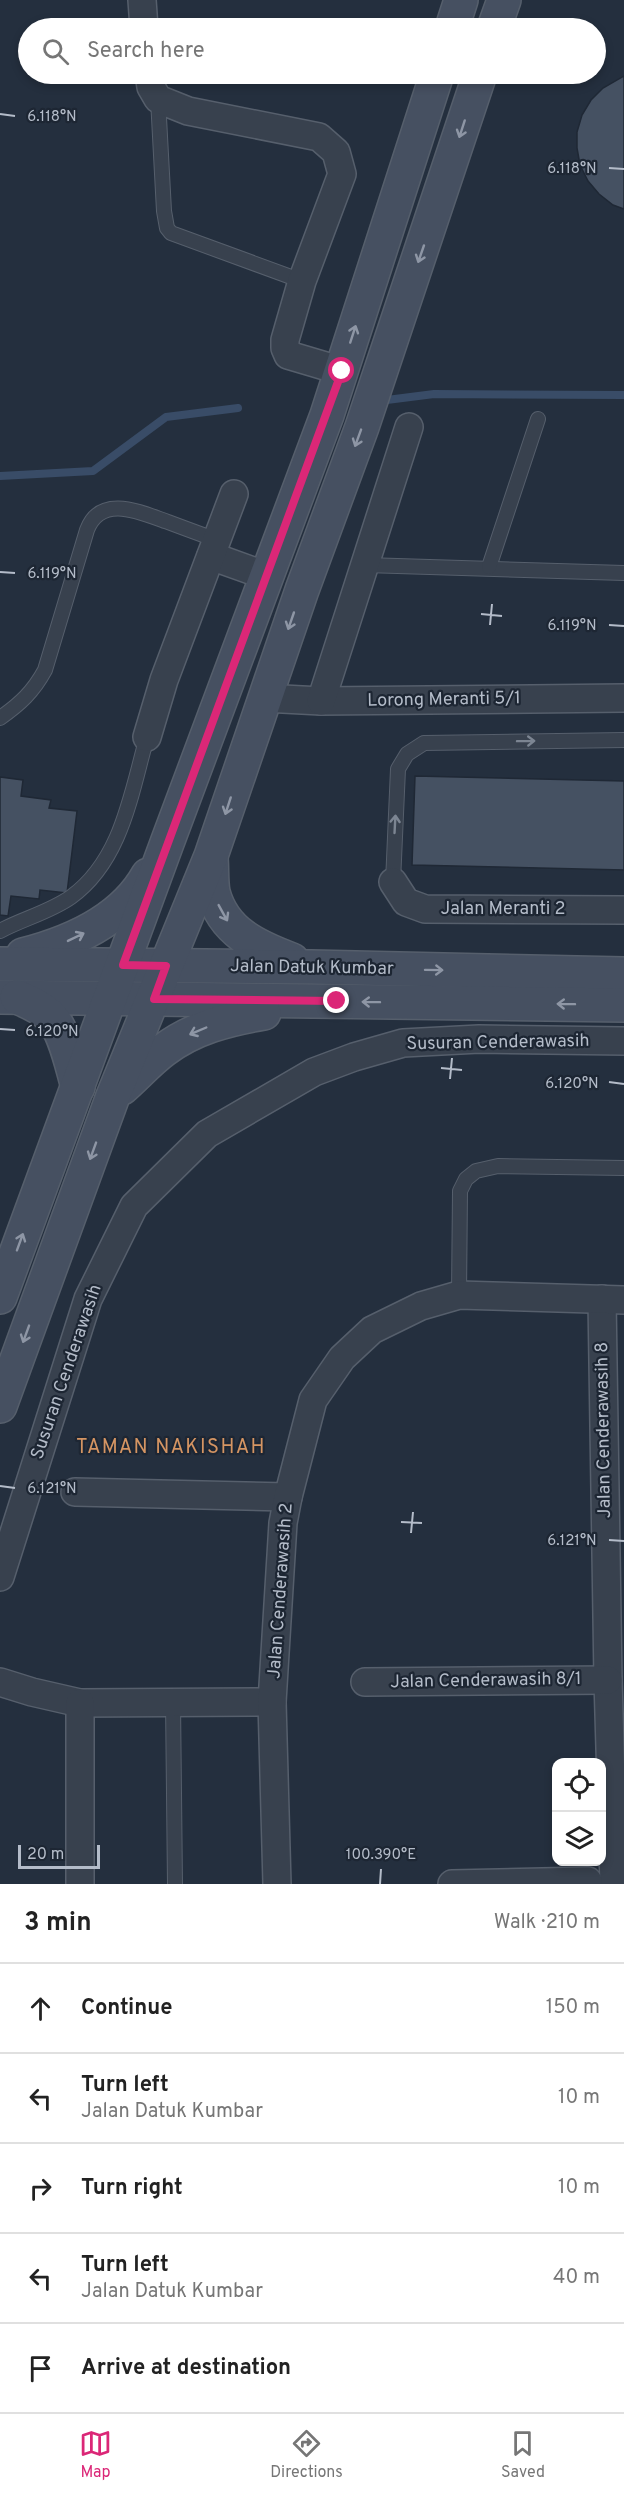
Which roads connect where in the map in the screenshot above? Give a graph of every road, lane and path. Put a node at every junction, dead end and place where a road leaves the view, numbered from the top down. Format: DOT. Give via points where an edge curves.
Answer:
graph roads {
  1 [pos="142,0"];
  2 [pos="461,0"];
  3 [pos="504,0"];
  4 [pos="143,18"];
  5 [pos="455,18"];
  6 [pos="498,18"];
  7 [pos="151,84"];
  8 [pos="434,84"];
  9 [pos="477,84"];
  10 [pos="158,99"];
  11 [pos="302,281"];
  12 [pos="342,371"];
  13 [pos="538,419"];
  14 [pos="409,427"];
  15 [pos="234,494"];
  16 [pos="214,548"];
  17 [pos="364,565"];
  18 [pos="489,567"];
  19 [pos="624,573"];
  20 [pos="267,576"];
  21 [pos="264,698"];
  22 [pos="624,698"];
  23 [pos="321,701"];
  24 [pos="0,718"];
  25 [pos="147,737"];
  26 [pos="624,740"];
  27 [pos="167,843"];
  28 [pos="211,856"];
  29 [pos="393,882"];
  30 [pos="624,910"];
  31 [pos="0,931"];
  32 [pos="0,963"];
  33 [pos="123,965"];
  34 [pos="166,966"];
  35 [pos="312,967"];
  36 [pos="624,974"];
  37 [pos="8,997"];
  38 [pos="111,998"];
  39 [pos="154,999"];
  40 [pos="337,1001"];
  41 [pos="624,1005"];
  42 [pos="624,1041"];
  43 [pos="78,1087"];
  44 [pos="113,1096"];
  45 [pos="624,1168"];
  46 [pos="459,1295"];
  47 [pos="0,1297"];
  48 [pos="613,1299"];
  49 [pos="0,1406"];
  50 [pos="75,1492"];
  51 [pos="288,1497"];
  52 [pos="0,1577"];
  53 [pos="608,1680"];
  54 [pos="0,1682"];
  55 [pos="365,1682"];
  56 [pos="173,1702"];
  57 [pos="272,1702"];
  58 [pos="80,1703"];
  59 [pos="601,1882"];
  60 [pos="80,1884"];
  61 [pos="175,1884"];
  62 [pos="277,1884"];
  63 [pos="452,1884"];
  1 -- 4 [label="street"];
  2 -- 5 [label="main road"];
  3 -- 6 [label="main road"];
  7 -- 10 [label="street"];
  12 -- 8 [label="main road, one-way"];
  9 -- 21 [label="main road, one-way" via="366,416"];
  10 -- 11 [label="lane" via="167,228 171,233"];
  10 -- 11 [label="street" via="188,111 319,137 336,152 342,174"];
  11 -- 12 [label="street" via="285,340 288,355"];
  12 -- 20 [label="main road"];
  13 -- 18 [label="lane"];
  14 -- 17 [label="street"];
  15 -- 16 [label="street"];
  16 -- 20 [label="street"];
  16 -- 24 [label="lane" via="135,510 105,509 97,514 90,520 45,670 23,702"];
  16 -- 25 [label="street" via="164,680"];
  17 -- 18 [label="lane"];
  17 -- 23 [label="street"];
  18 -- 19 [label="lane"];
  20 -- 27 [label="main road"];
  21 -- 23 [label="street, Lorong Meranti 5/1"];
  21 -- 28 [label="main road, one-way"];
  22 -- 23 [label="street, Lorong Meranti 5/1"];
  25 -- 31 [label="lane" via="119,836 106,859 70,898"];
  29 -- 26 [label="lane, one-way" via="398,770 407,754 424,743"];
  32 -- 27 [label="main road, one-way" via="75,939 113,915 145,882"];
  27 -- 33 [label="main road"];
  28 -- 34 [label="main road"];
  28 -- 35 [label="main road, one-way" via="213,891 233,929 253,944"];
  29 -- 30 [label="street, Jalan Meranti 2" via="406,902 425,909"];
  32 -- 33 [label="main road, Jalan Datuk Kumbar"];
  33 -- 34 [label="main road, Jalan Datuk Kumbar"];
  33 -- 38 [label="main road"];
  34 -- 35 [label="main road, Jalan Datuk Kumbar"];
  34 -- 39 [label="main road"];
  35 -- 36 [label="main road, Jalan Datuk Kumbar, one-way"];
  37 -- 38 [label="main road, Jalan Datuk Kumbar"];
  37 -- 43 [label="main road" via="40,1008 51,1017 59,1028"];
  38 -- 39 [label="main road, Jalan Datuk Kumbar"];
  38 -- 43 [label="main road"];
  39 -- 40 [label="main road, Jalan Datuk Kumbar"];
  39 -- 44 [label="main road"];
  41 -- 40 [label="main road, Jalan Datuk Kumbar, one-way"];
  40 -- 44 [label="main road, one-way" via="231,1019 194,1032 163,1050"];
  42 -- 52 [label="street, Susuran Cenderawasih" via="403,1043 314,1072 207,1134 134,1206 88,1299"];
  47 -- 43 [label="main road, one-way"];
  44 -- 49 [label="main road, one-way"];
  45 -- 46 [label="lane" via="498,1166 476,1171 460,1191"];
  46 -- 48 [label="street, Jalan Cenderawasih 2"];
  46 -- 51 [label="street, Jalan Cenderawasih 2" via="420,1306 372,1330 342,1358 313,1400"];
  48 -- 53 [label="street, Jalan Cenderawasih 8"];
  50 -- 51 [label="street"];
  51 -- 57 [label="street, Jalan Cenderawasih 2"];
  53 -- 55 [label="street, Jalan Cenderawasih 8/1"];
  53 -- 59 [label="street, Jalan Cenderawasih 8"];
  54 -- 58 [label="street"];
  56 -- 57 [label="street"];
  56 -- 58 [label="street"];
  56 -- 61 [label="lane"];
  57 -- 62 [label="street, Jalan Cenderawasih 2"];
  58 -- 60 [label="street"];
  59 -- 63 [label="street"];
}
